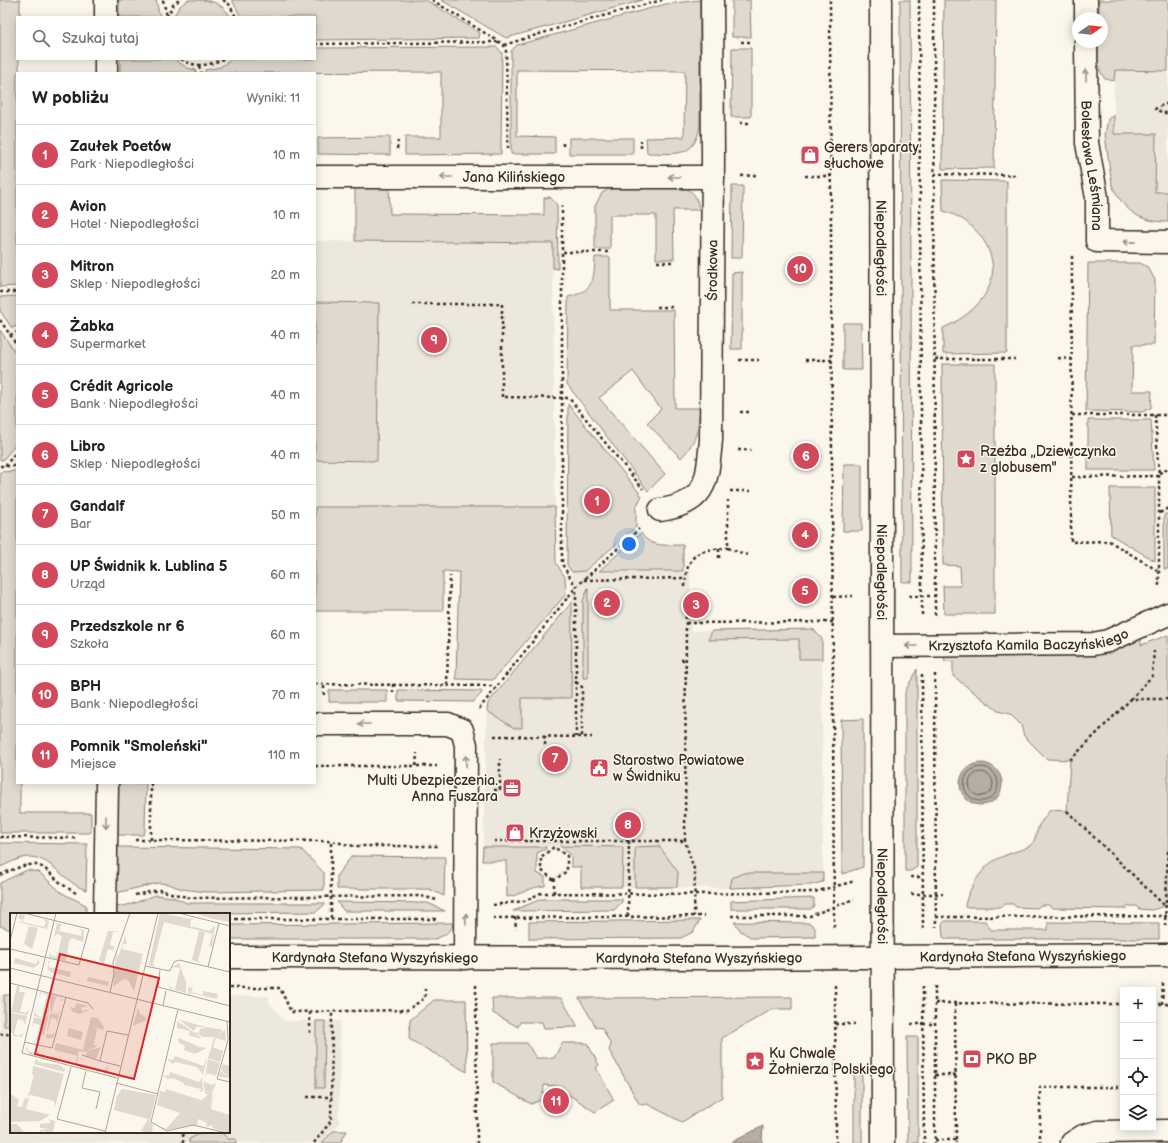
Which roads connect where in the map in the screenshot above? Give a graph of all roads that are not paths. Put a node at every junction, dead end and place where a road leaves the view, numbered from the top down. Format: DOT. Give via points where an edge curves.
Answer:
graph roads {
  1 [pos="106,0"];
  2 [pos="712,0"];
  3 [pos="881,0"];
  4 [pos="1086,0"];
  5 [pos="1086,12"];
  6 [pos="106,16"];
  7 [pos="1086,48"];
  8 [pos="106,60"];
  9 [pos="106,72"];
  10 [pos="713,176"];
  11 [pos="316,177"];
  12 [pos="1168,242"];
  13 [pos="660,510"];
  14 [pos="1168,614"];
  15 [pos="883,646"];
  16 [pos="316,724"];
  17 [pos="106,784"];
  18 [pos="105,913"];
  19 [pos="1168,955"];
  20 [pos="230,957"];
  21 [pos="882,957"];
  22 [pos="465,958"];
  23 [pos="1168,1131"];
  24 [pos="883,1143"];
  25 [pos="1072,1143"];
  1 -- 6 [label="street"];
  2 -- 10 [label="street, Środkowa"];
  3 -- 15 [label="street, Niepodległości"];
  4 -- 5 [label="street"];
  12 -- 7 [label="street, Bolesława Leśmiana, one-way" via="1097,241 1097,198 1087,143"];
  8 -- 9 [label="street"];
  10 -- 11 [label="street, Jana Kilińskiego, one-way"];
  10 -- 13 [label="street, Środkowa" via="709,465 703,487 692,500 679,507"];
  14 -- 15 [label="street, Krzysztofa Kamila Baczyńskiego, one-way" via="1108,641 1093,644"];
  15 -- 21 [label="street, Niepodległości"];
  22 -- 16 [label="street, one-way" via="466,745 462,730 448,724"];
  17 -- 18 [label="street, one-way"];
  19 -- 21 [label="street, Kardynała Stefana Wyszyńskiego"];
  20 -- 22 [label="street, Kardynała Stefana Wyszyńskiego"];
  21 -- 22 [label="street, Kardynała Stefana Wyszyńskiego"];
  21 -- 24 [label="street, Niepodległości"];
  23 -- 25 [label="street" via="1098,1132 1083,1136"];
}
